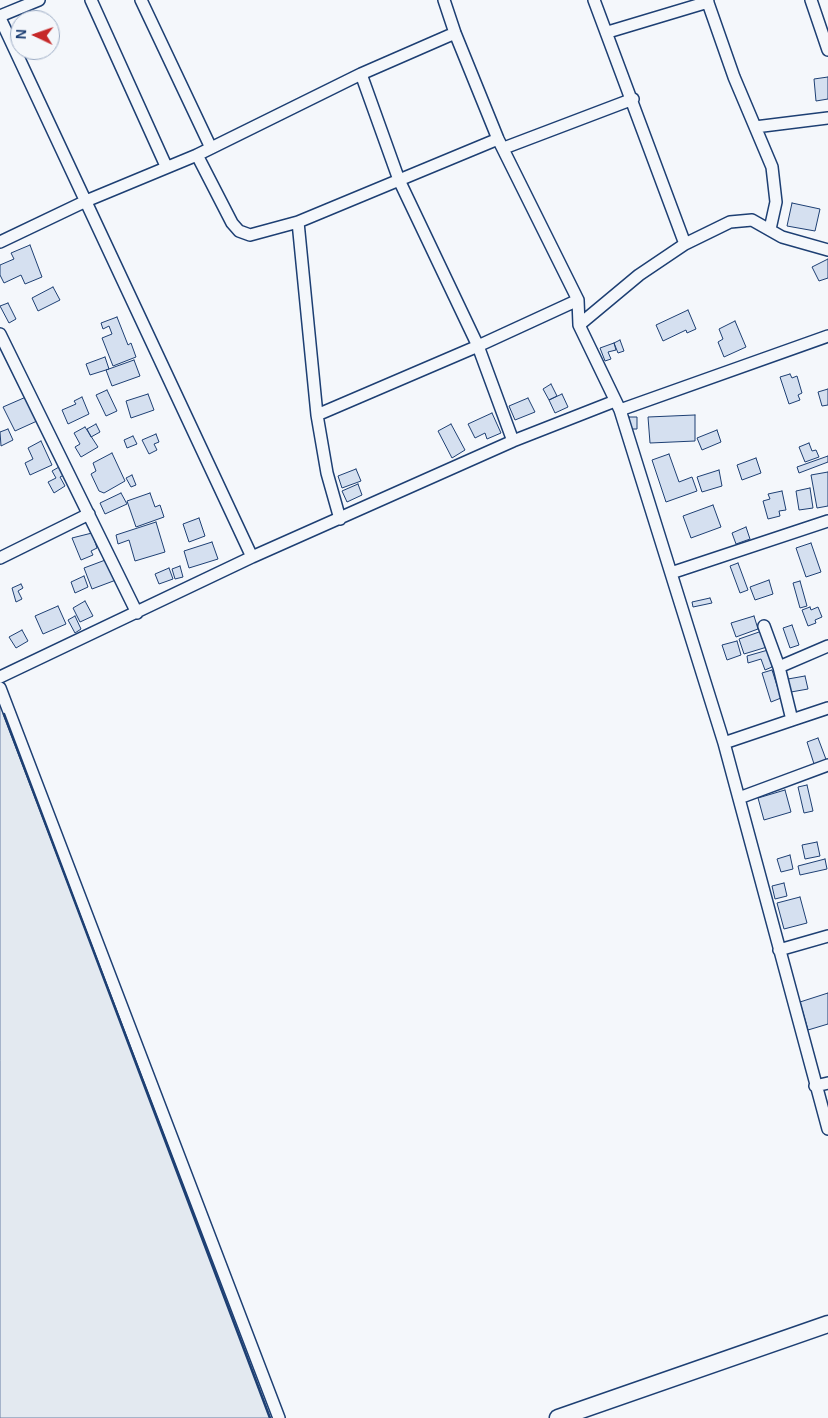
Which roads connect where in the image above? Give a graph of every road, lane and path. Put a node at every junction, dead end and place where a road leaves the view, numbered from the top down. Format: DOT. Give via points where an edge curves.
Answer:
graph roads {
  1 [pos="39,0"];
  2 [pos="91,0"];
  3 [pos="141,0"];
  4 [pos="444,0"];
  5 [pos="594,0"];
  6 [pos="811,0"];
  7 [pos="707,1"];
  8 [pos="0,17"];
  9 [pos="608,32"];
  10 [pos="455,33"];
  11 [pos="828,50"];
  12 [pos="362,74"];
  13 [pos="633,100"];
  14 [pos="828,118"];
  15 [pos="754,127"];
  16 [pos="501,144"];
  17 [pos="211,148"];
  18 [pos="197,155"];
  19 [pos="166,166"];
  20 [pos="399,180"];
  21 [pos="86,200"];
  22 [pos="298,222"];
  23 [pos="770,229"];
  24 [pos="0,242"];
  25 [pos="685,244"];
  26 [pos="828,250"];
  27 [pos="578,300"];
  28 [pos="580,325"];
  29 [pos="0,334"];
  30 [pos="828,336"];
  31 [pos="478,346"];
  32 [pos="618,406"];
  33 [pos="317,415"];
  34 [pos="513,441"];
  35 [pos="89,514"];
  36 [pos="340,519"];
  37 [pos="828,521"];
  38 [pos="252,557"];
  39 [pos="0,558"];
  40 [pos="671,573"];
  41 [pos="137,613"];
  42 [pos="764,626"];
  43 [pos="828,646"];
  44 [pos="779,667"];
  45 [pos="0,677"];
  46 [pos="0,688"];
  47 [pos="828,708"];
  48 [pos="792,720"];
  49 [pos="724,743"];
  50 [pos="828,765"];
  51 [pos="739,798"];
  52 [pos="828,936"];
  53 [pos="779,950"];
  54 [pos="828,1083"];
  55 [pos="815,1086"];
  56 [pos="828,1129"];
  57 [pos="828,1324"];
  58 [pos="279,1418"];
  59 [pos="558,1418"];
  1 -- 8 [label="street"];
  2 -- 19 [label="street"];
  3 -- 17 [label="street"];
  4 -- 10 [label="street"];
  5 -- 9 [label="street"];
  6 -- 11 [label="street"];
  7 -- 9 [label="street"];
  7 -- 15 [label="street"];
  8 -- 21 [label="street"];
  9 -- 13 [label="street"];
  10 -- 12 [label="street"];
  10 -- 16 [label="street"];
  12 -- 17 [label="street"];
  12 -- 20 [label="street"];
  13 -- 16 [label="street"];
  13 -- 25 [label="street"];
  14 -- 15 [label="street"];
  15 -- 23 [label="street" via="772,167 776,202"];
  16 -- 20 [label="street"];
  16 -- 27 [label="street"];
  17 -- 18 [label="street"];
  18 -- 19 [label="street"];
  18 -- 22 [label="street" via="239,231 250,236"];
  19 -- 21 [label="street"];
  20 -- 22 [label="street"];
  20 -- 31 [label="street"];
  21 -- 24 [label="street"];
  21 -- 38 [label="street"];
  22 -- 33 [label="street"];
  23 -- 25 [label="street" via="752,220 730,222"];
  23 -- 26 [label="street" via="782,237"];
  25 -- 28 [label="street" via="639,275"];
  27 -- 28 [label="street"];
  27 -- 31 [label="street"];
  28 -- 32 [label="street"];
  29 -- 35 [label="street"];
  30 -- 32 [label="street"];
  31 -- 33 [label="street"];
  31 -- 34 [label="street"];
  32 -- 34 [label="street"];
  32 -- 40 [label="street"];
  33 -- 36 [label="street" via="327,473"];
  34 -- 36 [label="street"];
  35 -- 39 [label="street"];
  35 -- 41 [label="street"];
  36 -- 38 [label="street"];
  37 -- 40 [label="street"];
  38 -- 41 [label="street"];
  40 -- 49 [label="street"];
  41 -- 45 [label="street"];
  42 -- 44 [label="street"];
  43 -- 44 [label="street"];
  44 -- 48 [label="street"];
  46 -- 58 [label="street"];
  47 -- 48 [label="street"];
  48 -- 49 [label="street"];
  49 -- 51 [label="street"];
  50 -- 51 [label="street"];
  51 -- 53 [label="street"];
  52 -- 53 [label="street"];
  53 -- 55 [label="street"];
  54 -- 55 [label="street"];
  55 -- 56 [label="street"];
  57 -- 59 [label="main road"];
}
